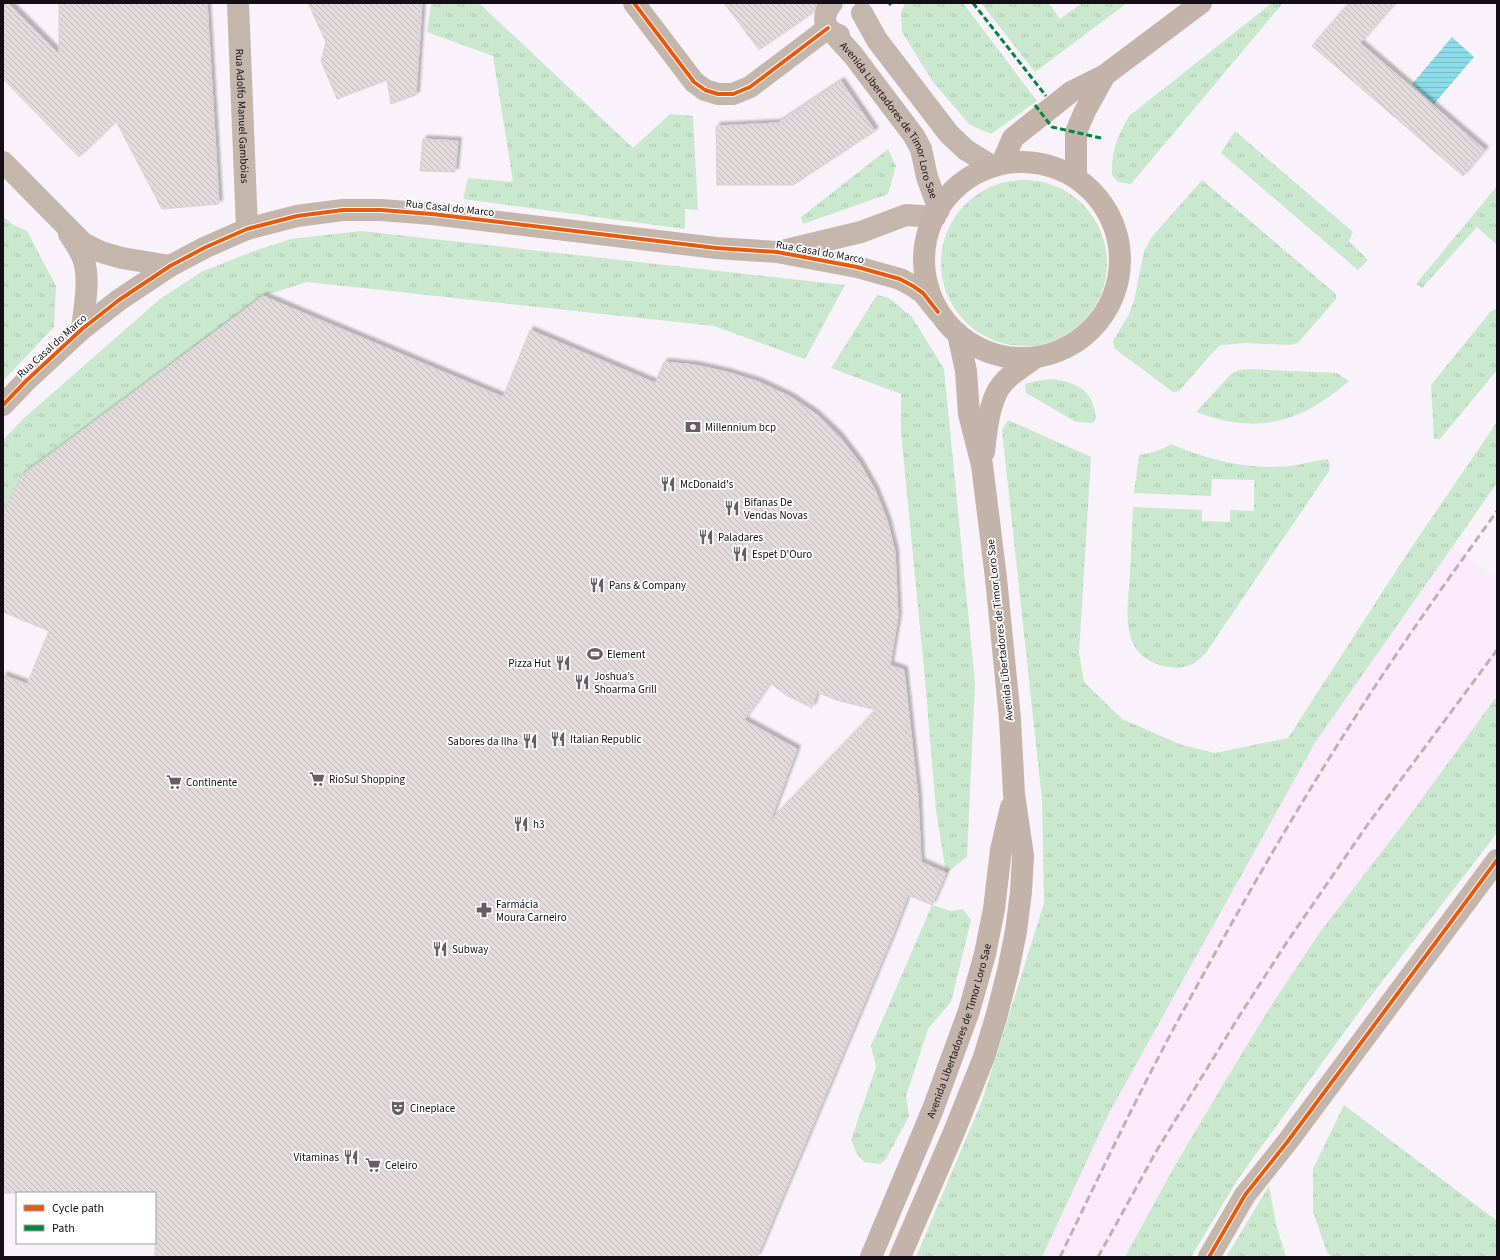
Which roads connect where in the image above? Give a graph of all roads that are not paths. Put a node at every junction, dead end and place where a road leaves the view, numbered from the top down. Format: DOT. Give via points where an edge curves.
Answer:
graph roads {
  1 [pos="238,3"];
  2 [pos="634,3"];
  3 [pos="1201,3"];
  4 [pos="859,6"];
  5 [pos="826,17"];
  6 [pos="1105,75"];
  7 [pos="3,162"];
  8 [pos="997,164"];
  9 [pos="1076,177"];
  10 [pos="937,213"];
  11 [pos="60,222"];
  12 [pos="247,230"];
  13 [pos="778,252"];
  14 [pos="170,266"];
  15 [pos="938,312"];
  16 [pos="82,329"];
  17 [pos="958,334"];
  18 [pos="1035,358"];
  19 [pos="3,405"];
  20 [pos="982,465"];
  21 [pos="1014,794"];
  22 [pos="1497,860"];
  23 [pos="924,1201"];
  24 [pos="887,1218"];
  25 [pos="870,1257"];
  26 [pos="900,1257"];
  27 [pos="1209,1257"];
  1 -- 12 [label="street, Rua Adolfo Manuel Gambóias"];
  2 -- 5 [label="street" via="694,82 705,90 718,94 733,94 750,87"];
  3 -- 6 [label="main road"];
  4 -- 5 [label="street, Avenida Libertadores de Timor Loro Sae" via="862,21 858,30 851,35 842,36"];
  4 -- 8 [label="street, Avenida Libertadores de Timor Loro Sae" via="877,40 949,134 966,150"];
  5 -- 10 [label="street, Avenida Libertadores de Timor Loro Sae" via="914,136 921,149"];
  6 -- 8 [label="main road" via="1072,92 1013,138"];
  6 -- 9 [label="main road" via="1076,132"];
  7 -- 11 [label="street"];
  8 -- 9 [label="main road" via="1040,163"];
  8 -- 10 [label="main road" via="964,180 947,197"];
  9 -- 18 [label="main road" via="1096,195 1111,217 1119,243 1121,266 1108,308 1094,327 1077,342 1058,352"];
  10 -- 13 [label="street, Rua Casal do Marco" via="906,215 848,236"];
  10 -- 15 [label="main road" via="930,225 926,242 924,270 928,290"];
  11 -- 14 [label="street" via="83,243 101,252"];
  11 -- 16 [label="street" via="78,247 84,262 86,289"];
  12 -- 13 [label="street, Rua Casal do Marco" via="297,216 343,210 381,210 716,248"];
  12 -- 14 [label="street, Rua Casal do Marco"];
  13 -- 15 [label="street, Rua Casal do Marco" via="857,267 900,279 923,293"];
  14 -- 16 [label="street, Rua Casal do Marco" via="119,300"];
  15 -- 17 [label="main road"];
  16 -- 19 [label="street, Rua Casal do Marco" via="26,380"];
  17 -- 18 [label="main road" via="981,349 1007,358"];
  17 -- 20 [label="main road, Avenida Libertadores de Timor Loro Sae" via="966,371 969,414"];
  18 -- 20 [label="main road, Avenida Libertadores de Timor Loro Sae" via="1006,380 996,393 988,419"];
  20 -- 21 [label="main road, Avenida Libertadores de Timor Loro Sae" via="1010,719"];
  21 -- 23 [label="main road, Avenida Libertadores de Timor Loro Sae" via="1023,856 1016,931 1008,970 981,1064"];
  21 -- 24 [label="main road, Avenida Libertadores de Timor Loro Sae" via="1001,850 986,954 969,1011 934,1109"];
  22 -- 27 [label="street" via="1245,1195"];
  23 -- 24 [label="main road"];
  23 -- 26 [label="main road, Avenida Libertadores de Timor Loro Sae"];
  24 -- 25 [label="main road, Avenida Libertadores de Timor Loro Sae"];
}
